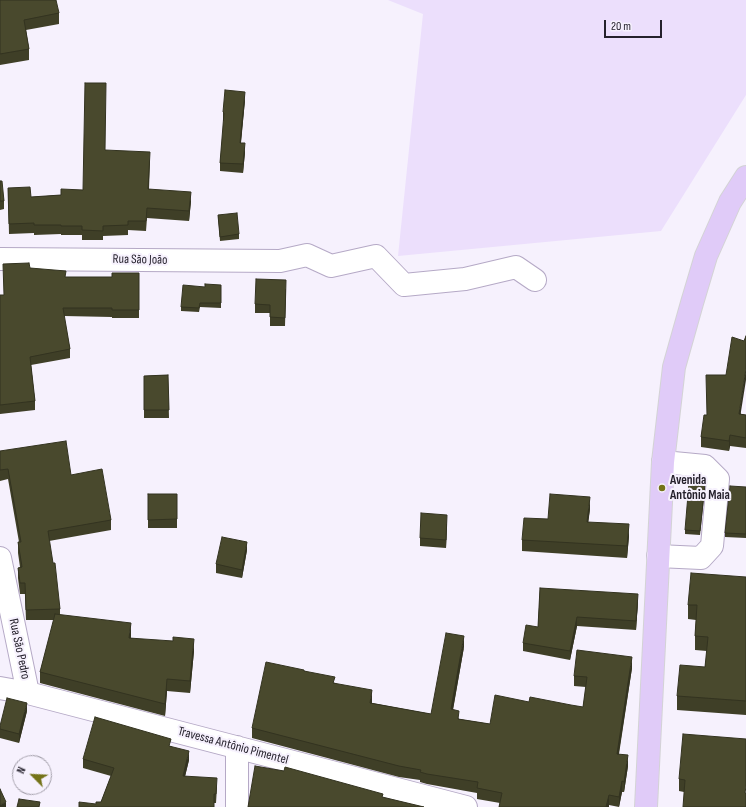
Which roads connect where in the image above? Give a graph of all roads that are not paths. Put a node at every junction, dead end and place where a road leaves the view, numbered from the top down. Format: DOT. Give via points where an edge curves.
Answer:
graph roads {
  1 [pos="746,177"];
  2 [pos="0,258"];
  3 [pos="535,280"];
  4 [pos="663,462"];
  5 [pos="658,556"];
  6 [pos="0,558"];
  7 [pos="0,688"];
  8 [pos="28,693"];
  9 [pos="237,747"];
  10 [pos="237,807"];
  11 [pos="466,807"];
  12 [pos="646,807"];
  1 -- 4 [label="main road" via="730,202 706,256 692,303 674,368"];
  2 -- 3 [label="street, Rua São João" via="280,261 307,255 331,266 376,256 404,285 465,279 516,267"];
  4 -- 5 [label="main road"];
  4 -- 5 [label="street" via="705,466 718,479 712,546 701,558"];
  5 -- 12 [label="main road"];
  6 -- 8 [label="street, Rua São Pedro"];
  7 -- 8 [label="street, Travessa Antônio Pimentel"];
  8 -- 9 [label="street, Travessa Antônio Pimentel"];
  9 -- 10 [label="street"];
  9 -- 11 [label="street, Travessa Antônio Pimentel"];
}
